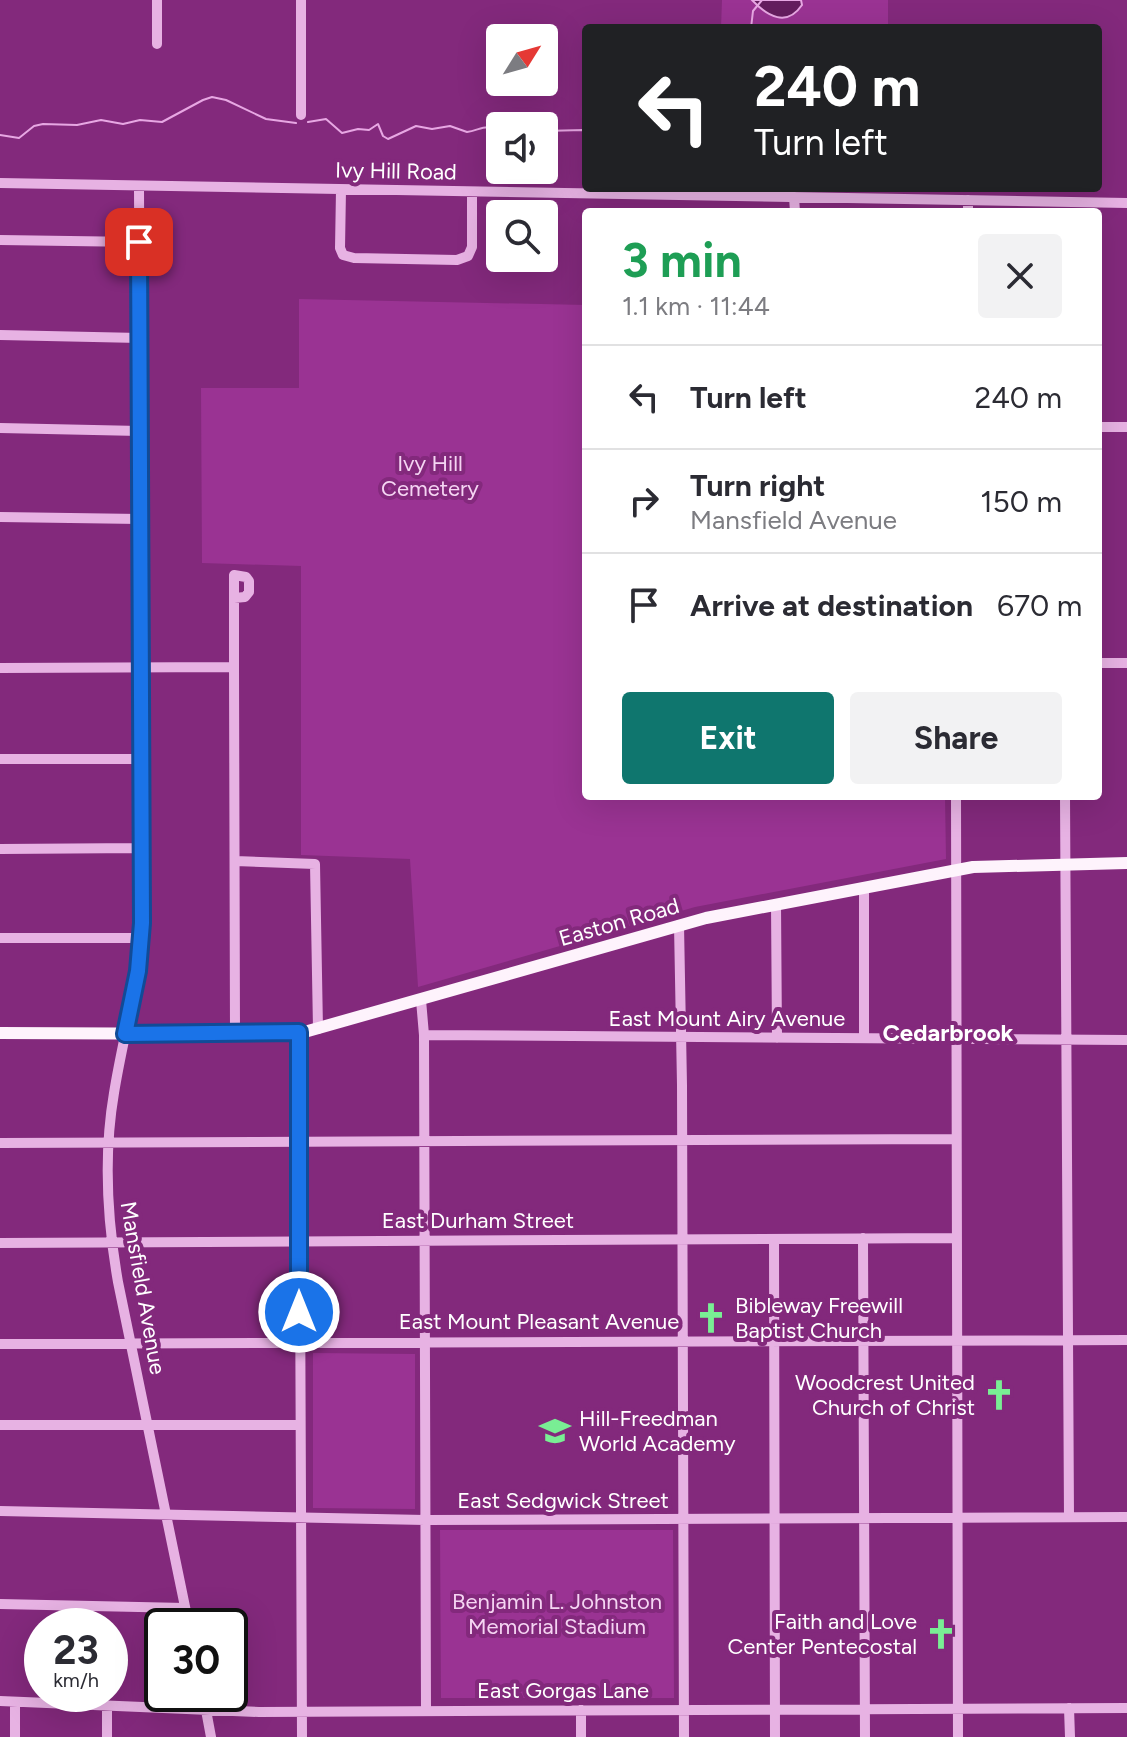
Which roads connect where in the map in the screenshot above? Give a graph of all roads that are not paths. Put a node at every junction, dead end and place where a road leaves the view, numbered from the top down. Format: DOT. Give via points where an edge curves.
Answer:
graph roads {
  1 [pos="157,0"];
  2 [pos="301,0"];
  3 [pos="157,44"];
  4 [pos="301,115"];
  5 [pos="0,183"];
  6 [pos="139,186"];
  7 [pos="341,190"];
  8 [pos="472,193"];
  9 [pos="794,197"];
  10 [pos="879,198"];
  11 [pos="968,200"];
  12 [pos="1127,203"];
  13 [pos="1063,207"];
  14 [pos="795,208"];
  15 [pos="879,208"];
  16 [pos="968,208"];
  17 [pos="0,240"];
  18 [pos="139,242"];
  19 [pos="0,335"];
  20 [pos="140,338"];
  21 [pos="1102,427"];
  22 [pos="1127,427"];
  23 [pos="0,428"];
  24 [pos="140,431"];
  25 [pos="0,517"];
  26 [pos="140,519"];
  27 [pos="234,598"];
  28 [pos="1102,663"];
  29 [pos="1127,663"];
  30 [pos="234,667"];
  31 [pos="0,668"];
  32 [pos="141,668"];
  33 [pos="0,759"];
  34 [pos="142,759"];
  35 [pos="956,800"];
  36 [pos="1065,800"];
  37 [pos="142,848"];
  38 [pos="0,849"];
  39 [pos="235,861"];
  40 [pos="1127,863"];
  41 [pos="1066,864"];
  42 [pos="956,870"];
  43 [pos="864,888"];
  44 [pos="776,904"];
  45 [pos="679,925"];
  46 [pos="0,938"];
  47 [pos="142,938"];
  48 [pos="421,1000"];
  49 [pos="318,1029"];
  50 [pos="299,1032"];
  51 [pos="0,1033"];
  52 [pos="125,1034"];
  53 [pos="235,1034"];
  54 [pos="424,1035"];
  55 [pos="681,1037"];
  56 [pos="777,1038"];
  57 [pos="864,1038"];
  58 [pos="956,1039"];
  59 [pos="1066,1040"];
  60 [pos="1127,1040"];
  61 [pos="682,1139"];
  62 [pos="956,1139"];
  63 [pos="424,1140"];
  64 [pos="109,1141"];
  65 [pos="299,1141"];
  66 [pos="0,1143"];
  67 [pos="863,1238"];
  68 [pos="956,1238"];
  69 [pos="682,1239"];
  70 [pos="774,1239"];
  71 [pos="425,1240"];
  72 [pos="111,1241"];
  73 [pos="300,1241"];
  74 [pos="0,1243"];
  75 [pos="1068,1339"];
  76 [pos="774,1340"];
  77 [pos="864,1340"];
  78 [pos="957,1340"];
  79 [pos="1127,1340"];
  80 [pos="682,1341"];
  81 [pos="299,1342"];
  82 [pos="425,1342"];
  83 [pos="130,1343"];
  84 [pos="0,1344"];
  85 [pos="0,1425"];
  86 [pos="147,1425"];
  87 [pos="299,1425"];
  88 [pos="0,1511"];
  89 [pos="166,1514"];
  90 [pos="301,1517"];
  91 [pos="1069,1517"];
  92 [pos="1127,1517"];
  93 [pos="864,1518"];
  94 [pos="958,1518"];
  95 [pos="683,1519"];
  96 [pos="774,1519"];
  97 [pos="425,1520"];
  98 [pos="0,1604"];
  99 [pos="185,1608"];
  100 [pos="0,1701"];
  101 [pos="15,1703"];
  102 [pos="24,1703"];
  103 [pos="865,1708"];
  104 [pos="958,1708"];
  105 [pos="1069,1708"];
  106 [pos="1127,1708"];
  107 [pos="684,1709"];
  108 [pos="775,1709"];
  109 [pos="426,1710"];
  110 [pos="581,1710"];
  111 [pos="248,1711"];
  112 [pos="302,1711"];
  113 [pos="107,1712"];
  114 [pos="206,1712"];
  115 [pos="15,1737"];
  116 [pos="107,1737"];
  117 [pos="211,1737"];
  118 [pos="302,1737"];
  119 [pos="581,1737"];
  120 [pos="684,1737"];
  121 [pos="775,1737"];
  122 [pos="865,1737"];
  123 [pos="958,1737"];
  124 [pos="1070,1737"];
  1 -- 3 [label="street"];
  2 -- 4 [label="street"];
  5 -- 6 [label="street, Ivy Hill Road"];
  6 -- 7 [label="street, Ivy Hill Road"];
  6 -- 18 [label="street, Mansfield Avenue"];
  7 -- 8 [label="street, Ivy Hill Road"];
  7 -- 8 [label="street" via="340,248 354,258 464,258 472,247"];
  8 -- 9 [label="street, Ivy Hill Road"];
  9 -- 10 [label="street, Ivy Hill Road"];
  9 -- 14 [label="street"];
  10 -- 11 [label="street, Ivy Hill Road"];
  10 -- 15 [label="street"];
  11 -- 13 [label="street, Ivy Hill Road"];
  11 -- 16 [label="street"];
  12 -- 13 [label="street, Ivy Hill Road"];
  17 -- 18 [label="street"];
  18 -- 20 [label="street, Mansfield Avenue"];
  19 -- 20 [label="street"];
  20 -- 24 [label="street, Mansfield Avenue"];
  21 -- 22 [label="street"];
  23 -- 24 [label="street"];
  24 -- 26 [label="street, Mansfield Avenue"];
  25 -- 26 [label="street"];
  26 -- 32 [label="street, Mansfield Avenue"];
  27 -- 27 [label="street" via="245,597 250,589 246,577 234,575"];
  27 -- 30 [label="street"];
  28 -- 29 [label="street"];
  30 -- 32 [label="street"];
  30 -- 39 [label="street"];
  31 -- 32 [label="street"];
  32 -- 34 [label="street, Mansfield Avenue"];
  33 -- 34 [label="street"];
  34 -- 37 [label="street, Mansfield Avenue"];
  35 -- 42 [label="street"];
  36 -- 41 [label="street"];
  37 -- 38 [label="street"];
  37 -- 47 [label="street, Mansfield Avenue"];
  39 -- 49 [label="street" via="315,864"];
  39 -- 53 [label="street"];
  40 -- 41 [label="main road, Easton Road"];
  41 -- 42 [label="main road, Easton Road"];
  41 -- 59 [label="street"];
  42 -- 43 [label="main road, Easton Road"];
  42 -- 58 [label="street"];
  43 -- 44 [label="main road, Easton Road"];
  43 -- 57 [label="street"];
  44 -- 45 [label="main road, Easton Road"];
  44 -- 56 [label="street"];
  45 -- 48 [label="main road, Easton Road"];
  45 -- 55 [label="street"];
  46 -- 47 [label="street"];
  47 -- 52 [label="street, Mansfield Avenue"];
  48 -- 49 [label="main road, Easton Road"];
  48 -- 54 [label="street"];
  49 -- 50 [label="main road, Easton Road"];
  50 -- 53 [label="main road"];
  50 -- 65 [label="street"];
  51 -- 52 [label="main road"];
  52 -- 53 [label="main road"];
  52 -- 64 [label="street, Mansfield Avenue"];
  54 -- 55 [label="street, East Mount Airy Avenue"];
  54 -- 63 [label="street"];
  55 -- 56 [label="street, East Mount Airy Avenue"];
  55 -- 61 [label="street"];
  56 -- 57 [label="street, East Mount Airy Avenue"];
  57 -- 58 [label="street, East Mount Airy Avenue"];
  58 -- 59 [label="street, East Mount Airy Avenue"];
  58 -- 62 [label="street"];
  59 -- 60 [label="street, East Mount Airy Avenue"];
  59 -- 75 [label="street"];
  61 -- 62 [label="street"];
  61 -- 63 [label="street"];
  61 -- 69 [label="street"];
  62 -- 68 [label="street"];
  63 -- 65 [label="street"];
  63 -- 71 [label="street"];
  64 -- 65 [label="street"];
  64 -- 66 [label="street"];
  64 -- 72 [label="street, Mansfield Avenue"];
  65 -- 73 [label="street"];
  67 -- 68 [label="street, East Durham Street"];
  67 -- 70 [label="street, East Durham Street"];
  67 -- 77 [label="street"];
  68 -- 78 [label="street"];
  69 -- 70 [label="street, East Durham Street"];
  69 -- 71 [label="street, East Durham Street"];
  69 -- 80 [label="street"];
  70 -- 76 [label="street"];
  71 -- 73 [label="street, East Durham Street"];
  71 -- 82 [label="street"];
  72 -- 73 [label="street, East Durham Street"];
  72 -- 74 [label="street, East Durham Street"];
  72 -- 83 [label="street, Mansfield Avenue"];
  73 -- 81 [label="street"];
  75 -- 78 [label="street, East Mount Pleasant Avenue"];
  75 -- 79 [label="street, East Mount Pleasant Avenue"];
  75 -- 91 [label="street"];
  76 -- 77 [label="street, East Mount Pleasant Avenue"];
  76 -- 80 [label="street, East Mount Pleasant Avenue"];
  76 -- 96 [label="street"];
  77 -- 78 [label="street, East Mount Pleasant Avenue"];
  77 -- 93 [label="street"];
  78 -- 94 [label="street"];
  80 -- 82 [label="street, East Mount Pleasant Avenue"];
  80 -- 95 [label="street"];
  81 -- 82 [label="street, East Mount Pleasant Avenue"];
  81 -- 83 [label="street, East Mount Pleasant Avenue"];
  81 -- 87 [label="street"];
  82 -- 97 [label="street"];
  83 -- 84 [label="street, East Mount Pleasant Avenue"];
  83 -- 86 [label="street, Mansfield Avenue"];
  85 -- 86 [label="street"];
  86 -- 87 [label="street"];
  86 -- 89 [label="street, Mansfield Avenue"];
  87 -- 90 [label="street"];
  88 -- 89 [label="street, East Sedgwick Street"];
  89 -- 90 [label="street, East Sedgwick Street"];
  89 -- 99 [label="street, Mansfield Avenue"];
  90 -- 97 [label="street, East Sedgwick Street"];
  90 -- 112 [label="street"];
  91 -- 92 [label="street, East Sedgwick Street"];
  91 -- 94 [label="street, East Sedgwick Street"];
  93 -- 94 [label="street, East Sedgwick Street"];
  93 -- 96 [label="street, East Sedgwick Street"];
  93 -- 103 [label="street"];
  94 -- 104 [label="street"];
  95 -- 96 [label="street, East Sedgwick Street"];
  95 -- 97 [label="street, East Sedgwick Street"];
  95 -- 107 [label="street"];
  96 -- 108 [label="street"];
  97 -- 109 [label="street"];
  98 -- 99 [label="street"];
  100 -- 101 [label="street, East Gorgas Lane"];
  101 -- 102 [label="street, East Gorgas Lane"];
  101 -- 115 [label="street"];
  103 -- 104 [label="street, East Gorgas Lane"];
  103 -- 108 [label="street, East Gorgas Lane"];
  103 -- 122 [label="street"];
  104 -- 105 [label="street, East Gorgas Lane"];
  104 -- 123 [label="street"];
  105 -- 106 [label="street, East Gorgas Lane"];
  105 -- 124 [label="street"];
  107 -- 108 [label="street, East Gorgas Lane"];
  107 -- 110 [label="street, East Gorgas Lane"];
  107 -- 120 [label="street"];
  108 -- 121 [label="street"];
  109 -- 110 [label="street, East Gorgas Lane"];
  109 -- 112 [label="street, East Gorgas Lane"];
  110 -- 119 [label="street"];
  111 -- 112 [label="street, East Gorgas Lane"];
  112 -- 118 [label="street"];
  113 -- 116 [label="street"];
  114 -- 117 [label="street"];
}
